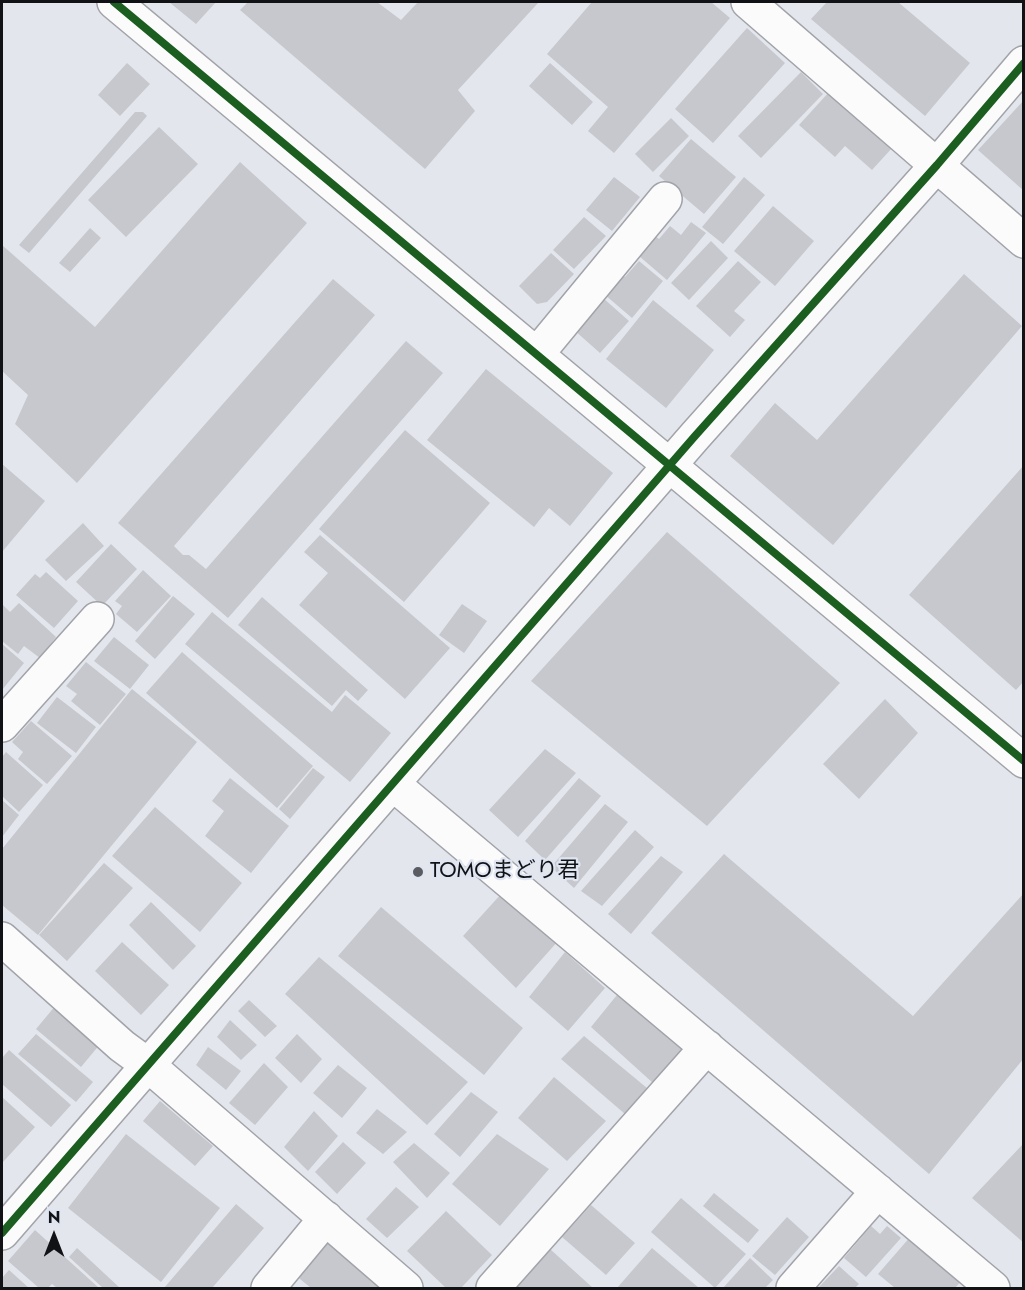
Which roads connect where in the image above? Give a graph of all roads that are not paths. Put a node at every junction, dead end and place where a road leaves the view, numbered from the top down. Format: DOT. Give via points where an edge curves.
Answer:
graph roads {
  1 [pos="116,2"];
  2 [pos="748,2"];
  3 [pos="1023,63"];
  4 [pos="937,165"];
  5 [pos="665,199"];
  6 [pos="1023,241"];
  7 [pos="537,354"];
  8 [pos="669,465"];
  9 [pos="97,619"];
  10 [pos="2,725"];
  11 [pos="1023,761"];
  12 [pos="393,784"];
  13 [pos="2,939"];
  14 [pos="707,1047"];
  15 [pos="148,1065"];
  16 [pos="878,1191"];
  17 [pos="326,1218"];
  18 [pos="2,1233"];
  19 [pos="982,1285"];
  20 [pos="268,1288"];
  21 [pos="406,1288"];
  22 [pos="493,1288"];
  23 [pos="793,1288"];
  1 -- 7 [label="street"];
  2 -- 4 [label="street"];
  3 -- 4 [label="street"];
  4 -- 6 [label="street"];
  4 -- 8 [label="street"];
  5 -- 7 [label="street"];
  7 -- 8 [label="street"];
  8 -- 11 [label="street"];
  8 -- 12 [label="street"];
  9 -- 10 [label="street"];
  12 -- 14 [label="street"];
  12 -- 15 [label="street"];
  13 -- 15 [label="street"];
  14 -- 16 [label="street"];
  14 -- 22 [label="street"];
  15 -- 17 [label="street"];
  15 -- 18 [label="street"];
  16 -- 19 [label="street"];
  16 -- 23 [label="street"];
  17 -- 20 [label="street"];
  17 -- 21 [label="street"];
}
